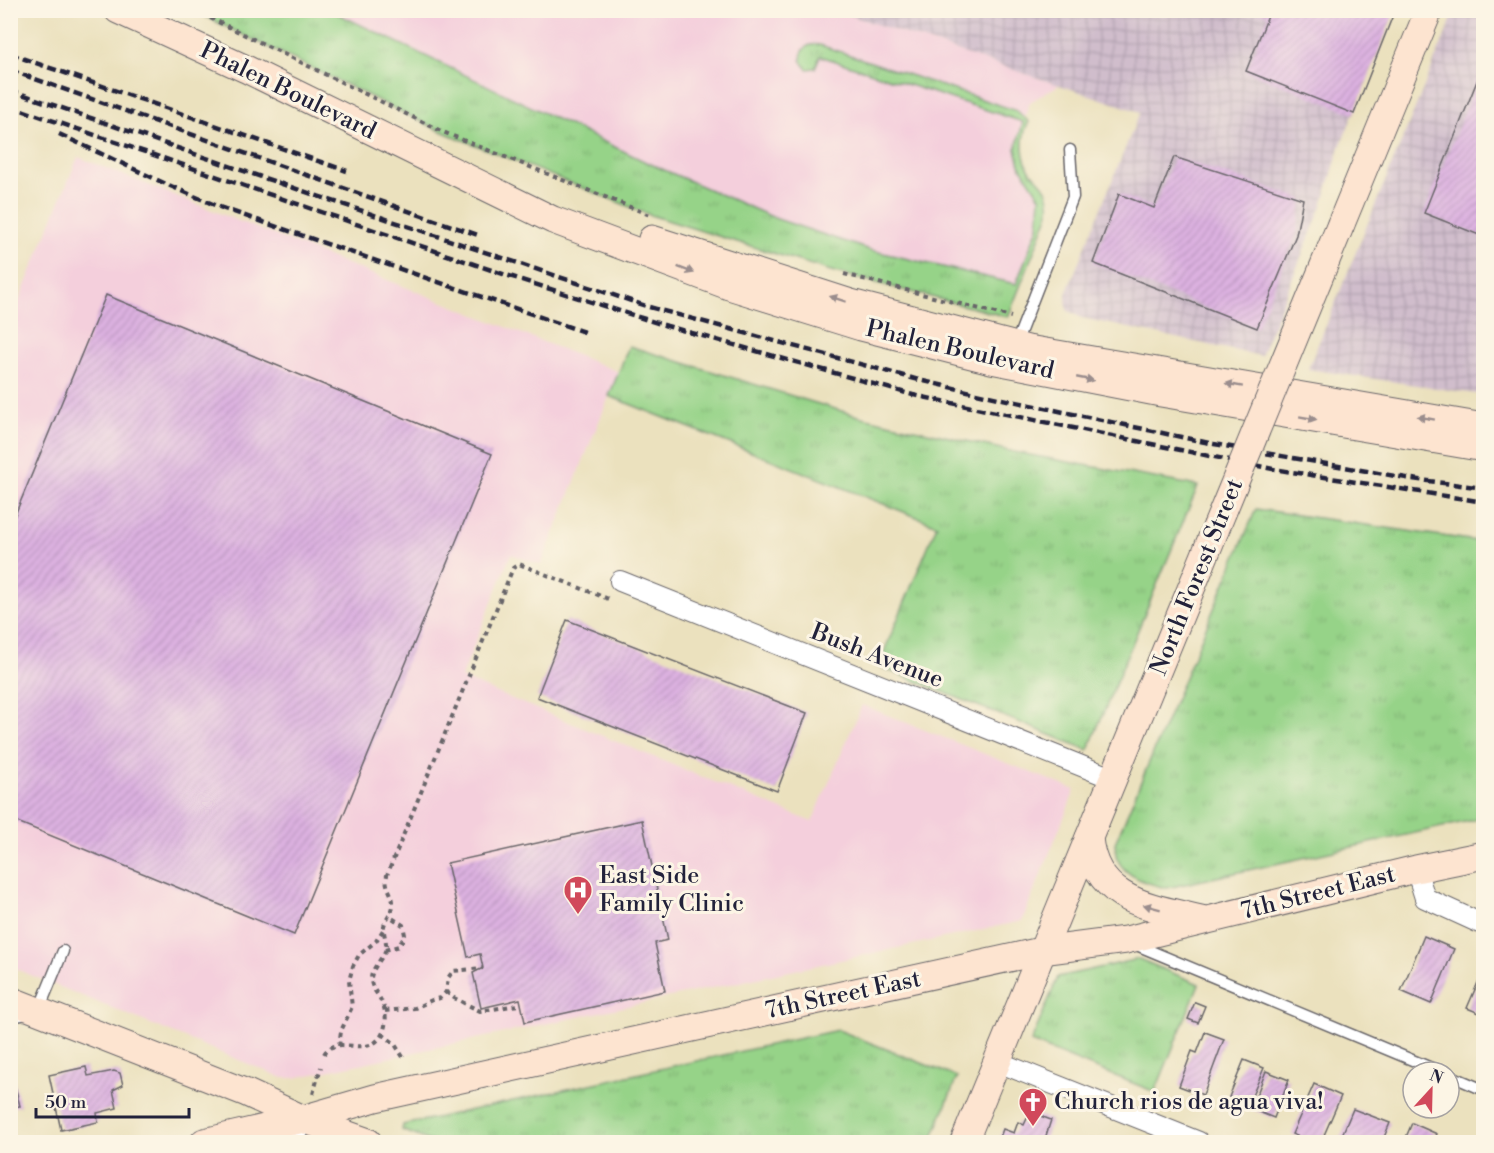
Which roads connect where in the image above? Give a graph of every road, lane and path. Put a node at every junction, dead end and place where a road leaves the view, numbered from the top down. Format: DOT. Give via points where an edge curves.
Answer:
graph roads {
  1 [pos="118,10"];
  2 [pos="194,10"];
  3 [pos="1429,10"];
  4 [pos="1070,150"];
  5 [pos="661,219"];
  6 [pos="842,274"];
  7 [pos="1016,343"];
  8 [pos="1484,427"];
  9 [pos="1484,448"];
  10 [pos="620,581"];
  11 [pos="617,603"];
  12 [pos="1114,779"];
  13 [pos="1089,838"];
  14 [pos="1484,855"];
  15 [pos="1416,869"];
  16 [pos="388,916"];
  17 [pos="1209,921"];
  18 [pos="1484,925"];
  19 [pos="384,928"];
  20 [pos="1126,940"];
  21 [pos="385,950"];
  22 [pos="63,951"];
  23 [pos="1041,951"];
  24 [pos="483,968"];
  25 [pos="446,992"];
  26 [pos="10,1000"];
  27 [pos="518,1005"];
  28 [pos="385,1011"];
  29 [pos="38,1012"];
  30 [pos="10,1017"];
  31 [pos="382,1034"];
  32 [pos="339,1046"];
  33 [pos="324,1054"];
  34 [pos="405,1060"];
  35 [pos="1412,1060"];
  36 [pos="998,1062"];
  37 [pos="1461,1080"];
  38 [pos="1484,1090"];
  39 [pos="297,1131"];
  40 [pos="204,1143"];
  41 [pos="368,1143"];
  42 [pos="964,1143"];
  43 [pos="1199,1143"];
  1 -- 7 [label="street, Phalen Boulevard" via="459,173 850,303"];
  2 -- 5 [label="path" via="443,132"];
  3 -- 12 [label="street, North Forest Street, bridge"];
  4 -- 7 [label="lane" via="1072,198"];
  6 -- 7 [label="path"];
  8 -- 7 [label="street, Phalen Boulevard, one-way"];
  7 -- 9 [label="street, Phalen Boulevard, one-way" via="1161,393"];
  10 -- 12 [label="street, Bush Avenue"];
  11 -- 16 [label="path" via="519,564 513,568 390,866 386,884 393,904"];
  12 -- 13 [label="street, North Forest Street"];
  17 -- 13 [label="street, one-way" via="1132,901 1114,889 1096,869"];
  13 -- 23 [label="street, North Forest Street"];
  14 -- 15 [label="street, 7th Street East"];
  15 -- 17 [label="street, 7th Street East"];
  15 -- 18 [label="street" via="1425,898"];
  16 -- 19 [label="path"];
  16 -- 21 [label="path" via="403,925 405,935 399,946"];
  17 -- 20 [label="street, 7th Street East"];
  19 -- 21 [label="path"];
  19 -- 32 [label="path" via="353,966 352,1006"];
  20 -- 23 [label="street, 7th Street East"];
  20 -- 35 [label="lane"];
  21 -- 28 [label="path" via="371,978"];
  22 -- 29 [label="lane"];
  23 -- 36 [label="street, North Forest Street"];
  23 -- 39 [label="street, 7th Street East" via="387,1096"];
  24 -- 25 [label="path" via="453,971"];
  25 -- 27 [label="path" via="480,1011"];
  25 -- 28 [label="path" via="415,1008"];
  26 -- 29 [label="street"];
  28 -- 31 [label="path"];
  29 -- 30 [label="lane"];
  29 -- 39 [label="street" via="248,1094"];
  31 -- 32 [label="path" via="367,1047"];
  31 -- 34 [label="path" via="394,1043"];
  32 -- 33 [label="path" via="330,1047"];
  36 -- 42 [label="street, North Forest Street"];
  36 -- 43 [label="street"];
  37 -- 38 [label="lane"];
  39 -- 40 [label="street, 7th Street East"];
  39 -- 41 [label="street"];
}
